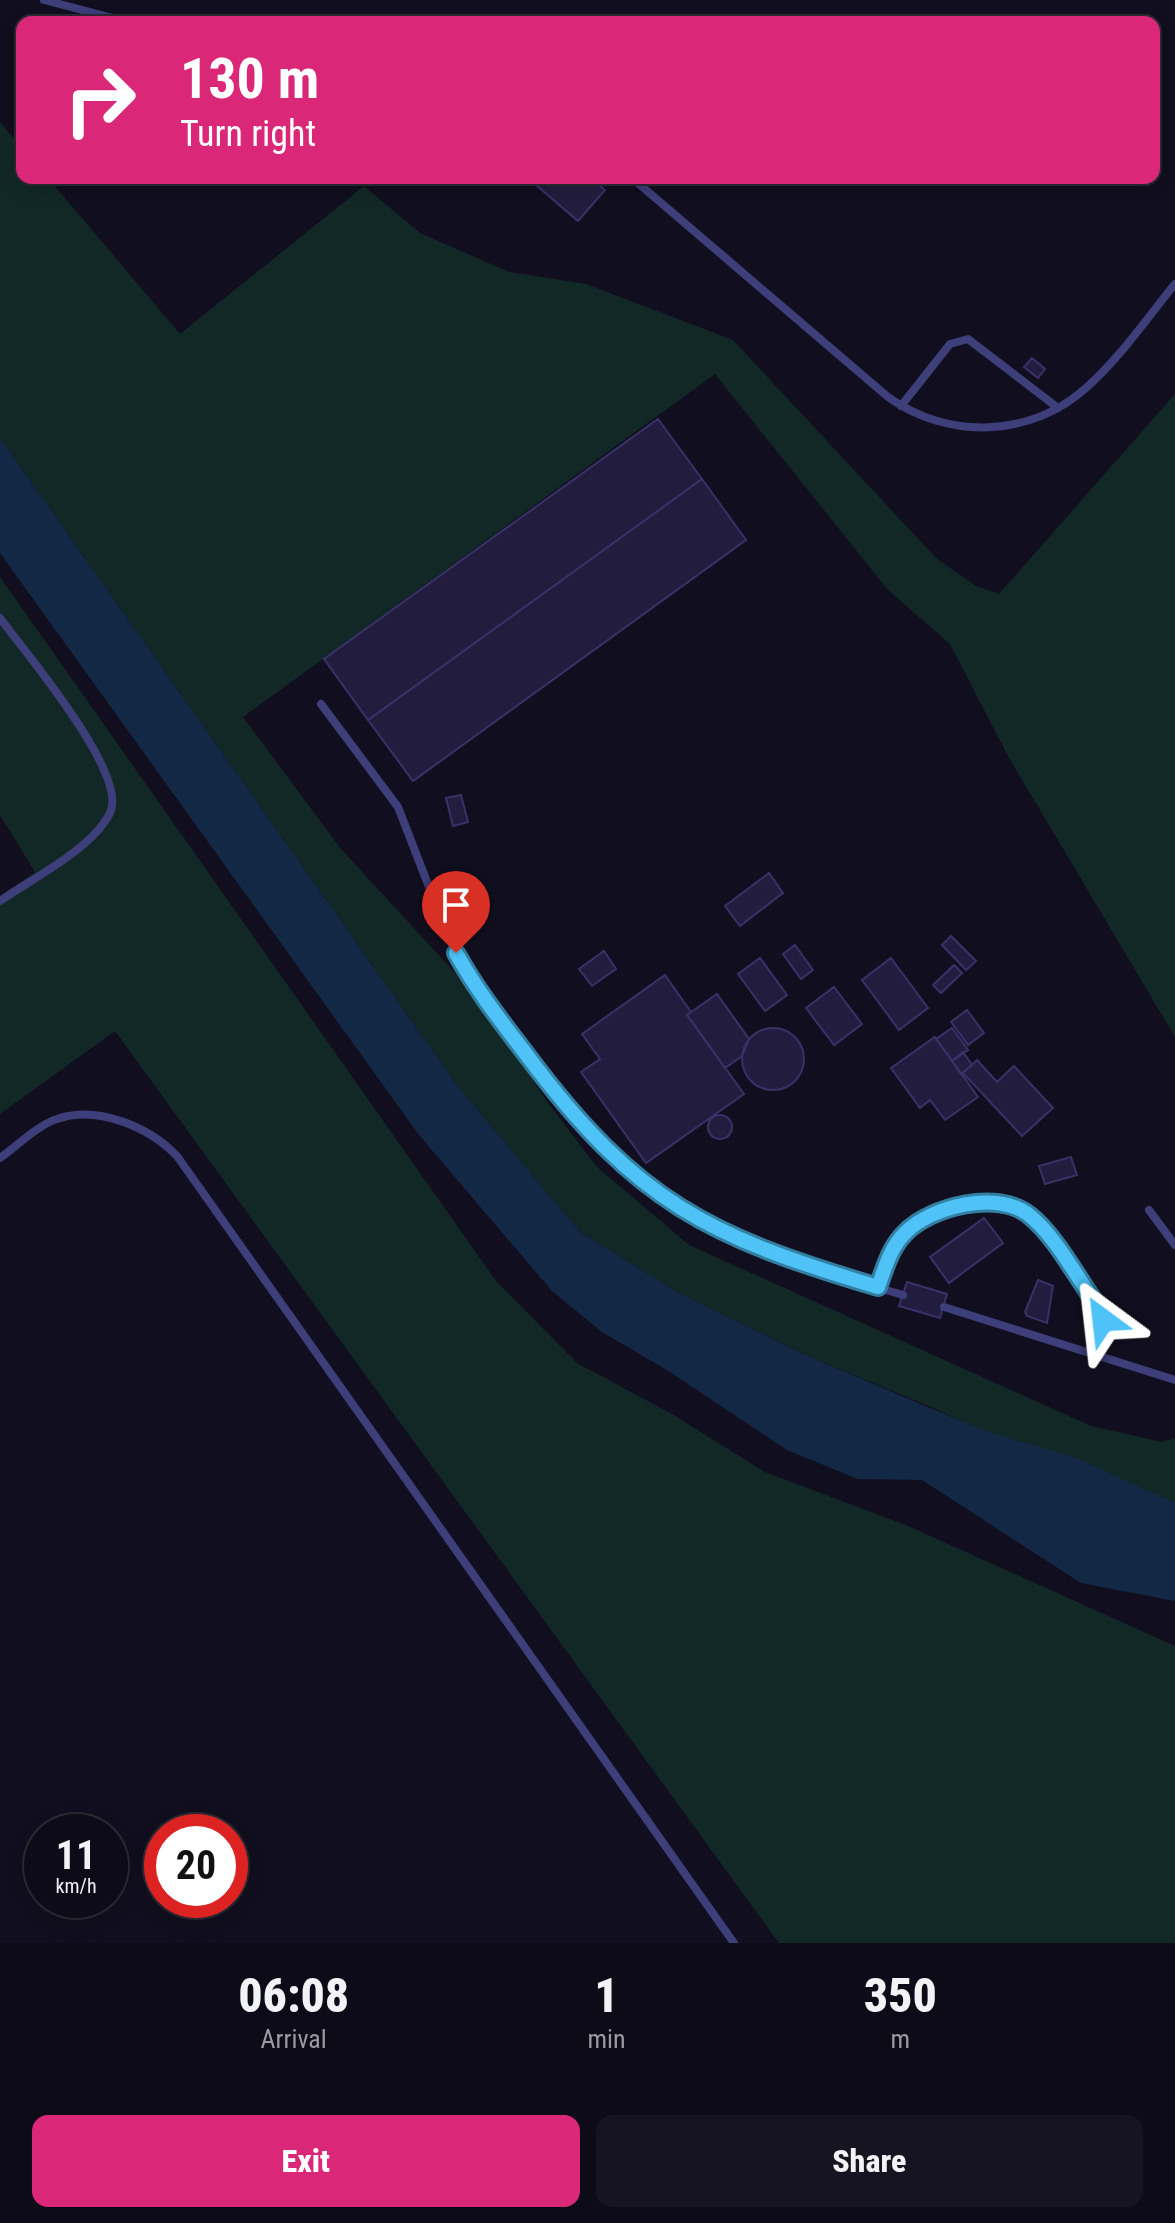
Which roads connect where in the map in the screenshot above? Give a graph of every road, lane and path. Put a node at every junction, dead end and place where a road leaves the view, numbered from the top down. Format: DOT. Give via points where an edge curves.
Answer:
graph roads {
  1 [pos="44,0"];
  2 [pos="105,16"];
  3 [pos="639,184"];
  4 [pos="1175,284"];
  5 [pos="901,406"];
  6 [pos="1058,408"];
  7 [pos="0,618"];
  8 [pos="321,704"];
  9 [pos="0,901"];
  10 [pos="0,1158"];
  11 [pos="1149,1210"];
  12 [pos="1175,1245"];
  13 [pos="878,1287"];
  14 [pos="903,1295"];
  15 [pos="944,1307"];
  16 [pos="1096,1354"];
  17 [pos="1175,1380"];
  18 [pos="734,1943"];
  1 -- 2 [label="lane"];
  3 -- 5 [label="lane"];
  4 -- 6 [label="lane" via="1095,379"];
  5 -- 6 [label="lane" via="942,423 977,428 1013,425"];
  5 -- 6 [label="lane" via="950,344 968,339"];
  7 -- 9 [label="lane" via="84,732 110,780 112,810 93,838"];
  8 -- 13 [label="lane" via="398,807 448,936 475,986 596,1141 649,1188 709,1227 775,1256"];
  10 -- 18 [label="lane" via="55,1119 82,1115 147,1132 177,1156"];
  11 -- 12 [label="lane"];
  13 -- 14 [label="lane"];
  13 -- 16 [label="lane" via="898,1241 920,1221 971,1203 1009,1204 1038,1223 1099,1308 1104,1328"];
  15 -- 16 [label="lane"];
  16 -- 17 [label="lane"];
}
